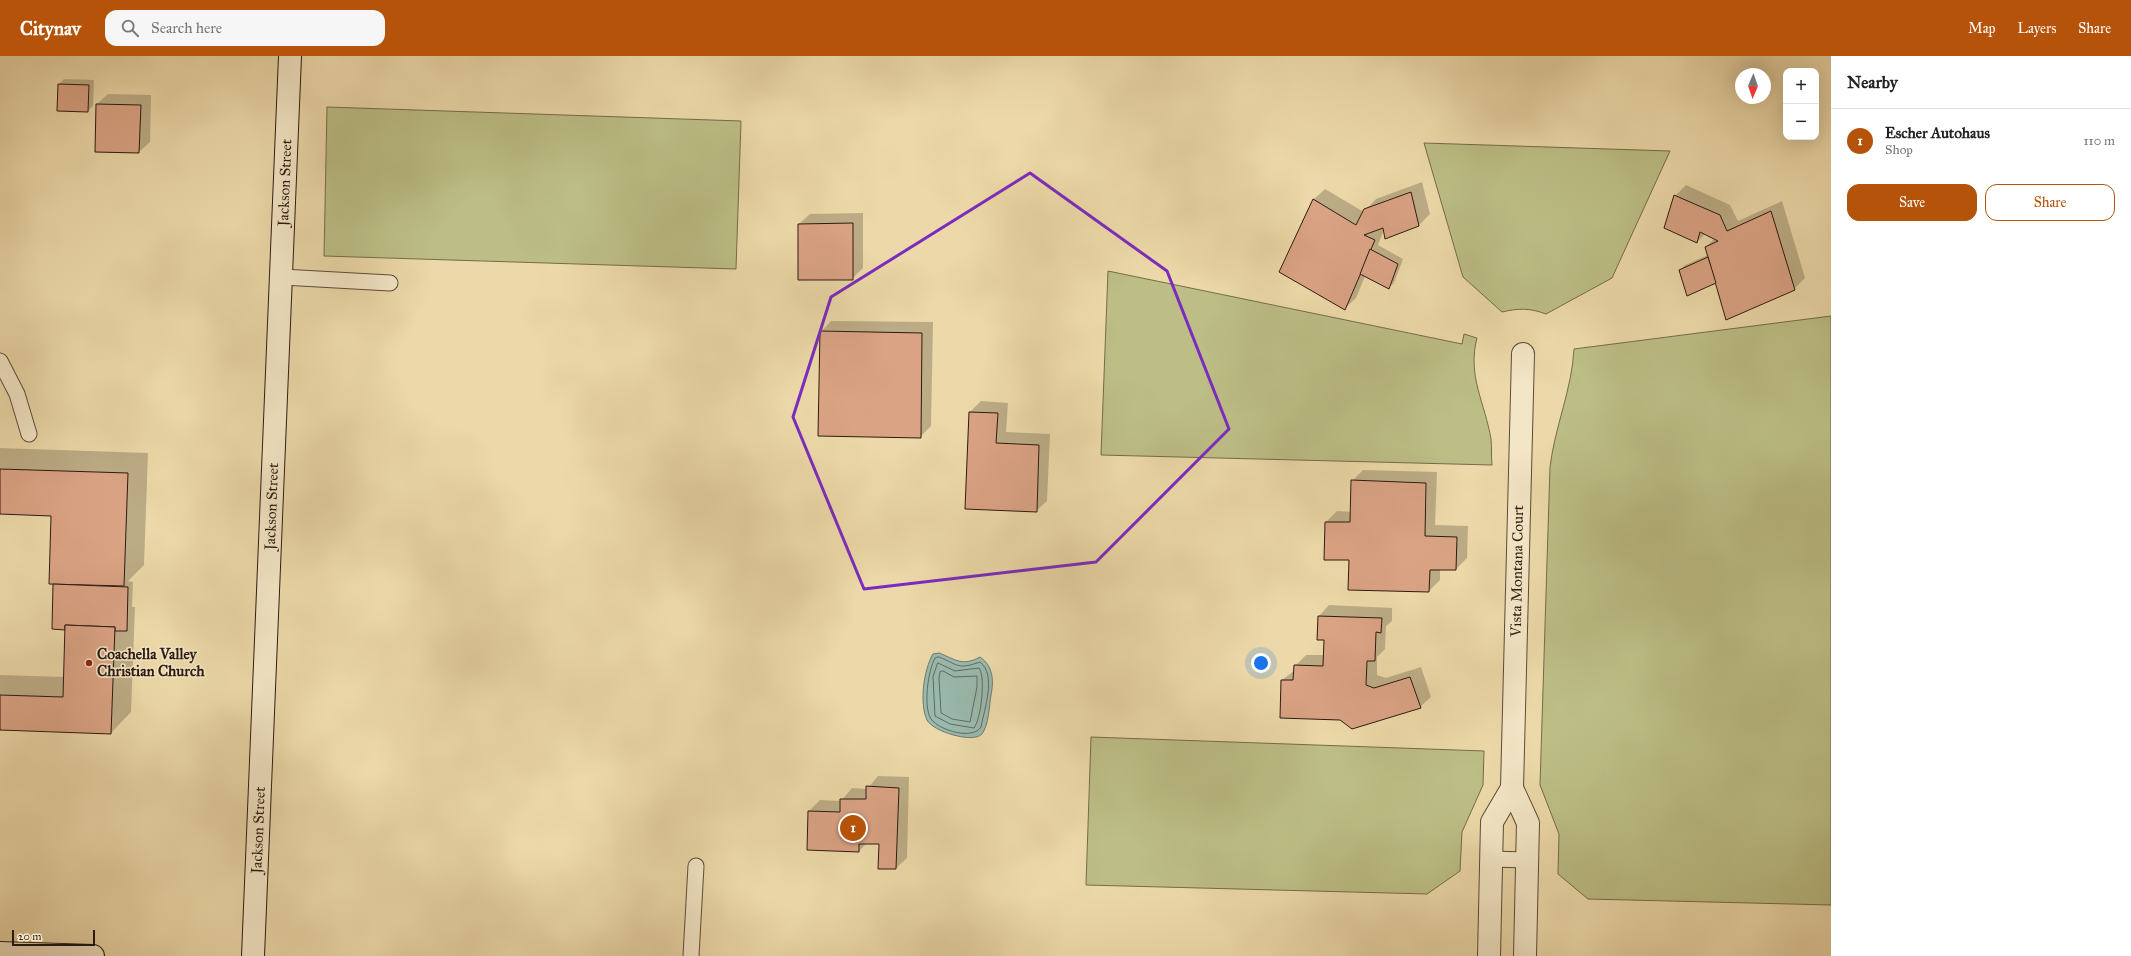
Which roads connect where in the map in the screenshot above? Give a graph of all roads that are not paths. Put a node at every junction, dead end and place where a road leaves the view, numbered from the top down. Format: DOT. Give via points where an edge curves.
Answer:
graph roads {
  1 [pos="290,56"];
  2 [pos="282,277"];
  3 [pos="390,283"];
  4 [pos="1523,354"];
  5 [pos="0,361"];
  6 [pos="29,434"];
  7 [pos="1512,788"];
  8 [pos="1491,859"];
  9 [pos="1527,860"];
  10 [pos="696,866"];
  11 [pos="0,953"];
  12 [pos="93,956"];
  13 [pos="253,956"];
  14 [pos="691,956"];
  15 [pos="1489,956"];
  16 [pos="1525,956"];
  1 -- 2 [label="main road, Jackson Street"];
  2 -- 3 [label="lane"];
  2 -- 13 [label="main road, Jackson Street"];
  4 -- 7 [label="main road, Vista Montana Court"];
  5 -- 6 [label="lane" via="17,394"];
  7 -- 8 [label="main road, Vista Montana Court" via="1492,822"];
  7 -- 9 [label="main road, Vista Montana Court" via="1528,824"];
  8 -- 9 [label="lane"];
  8 -- 15 [label="main road, Vista Montana Court"];
  9 -- 16 [label="main road, Vista Montana Court"];
  10 -- 14 [label="lane"];
  11 -- 12 [label="main road"];
}
